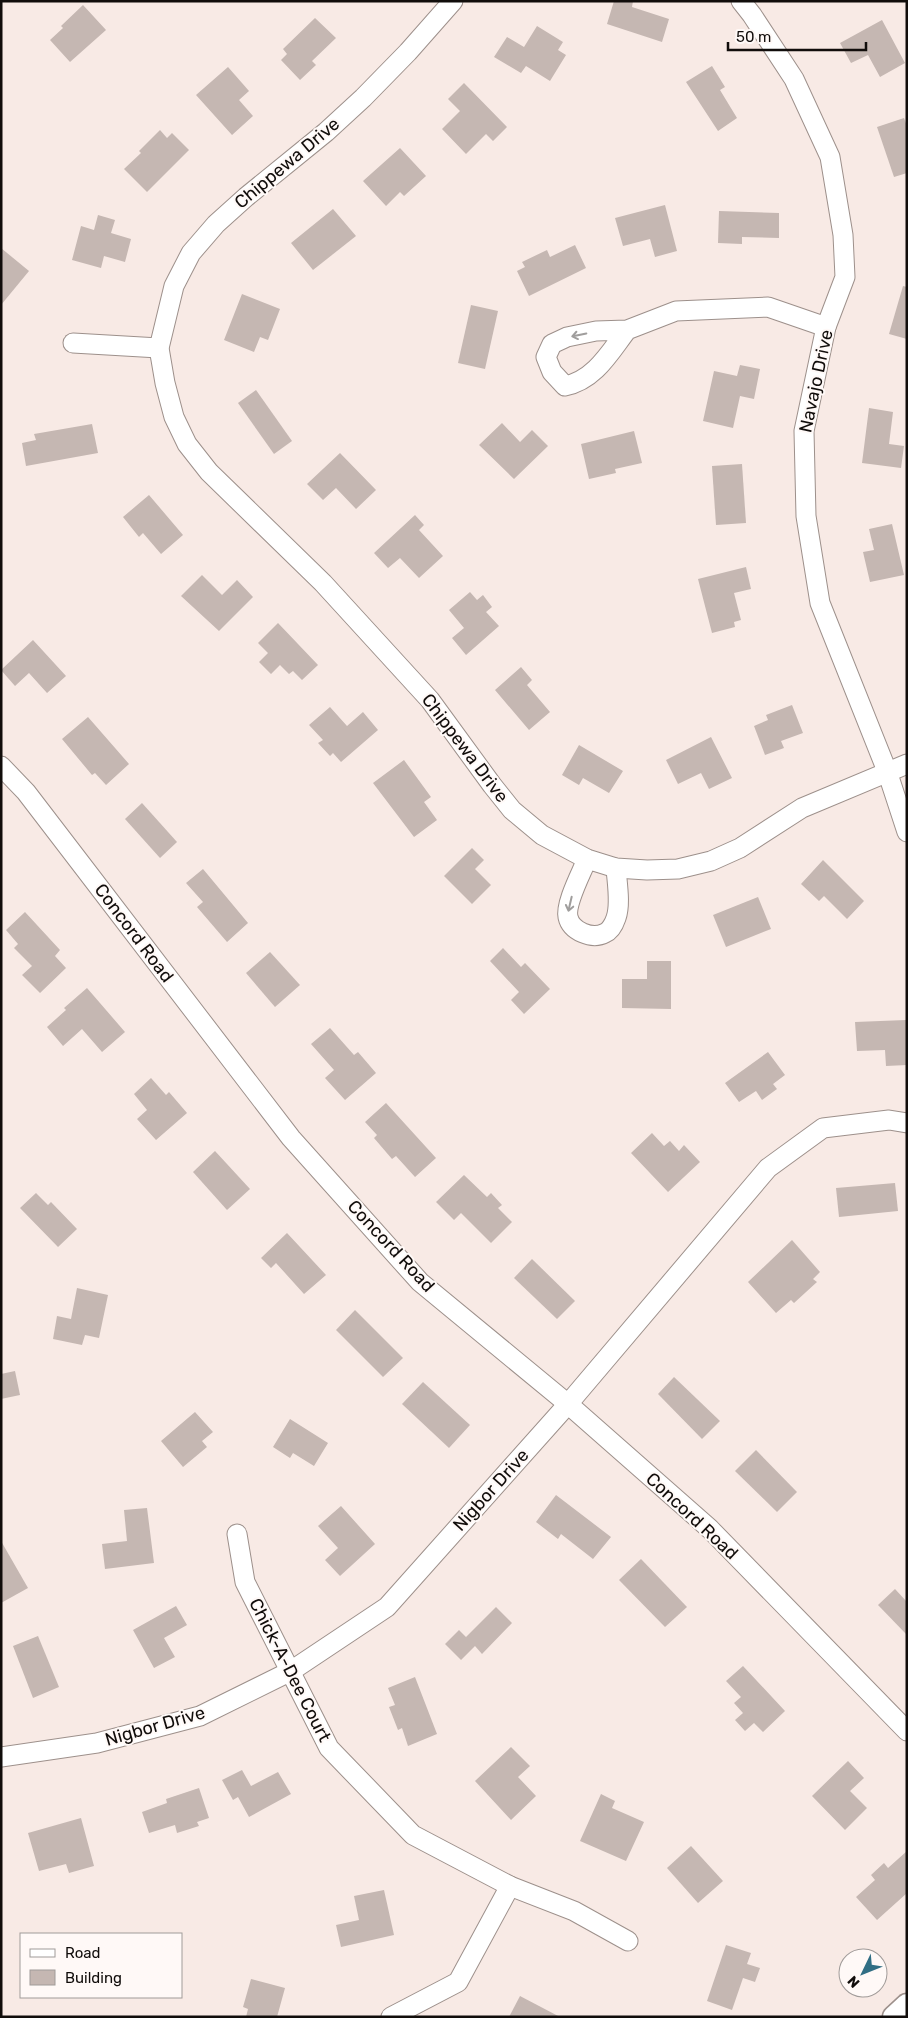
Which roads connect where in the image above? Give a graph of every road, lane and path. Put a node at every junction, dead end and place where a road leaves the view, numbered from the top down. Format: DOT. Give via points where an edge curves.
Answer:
graph roads {
  1 [pos="453,1"];
  2 [pos="741,1"];
  3 [pos="826,327"];
  4 [pos="627,330"];
  5 [pos="73,343"];
  6 [pos="159,348"];
  7 [pos="907,764"];
  8 [pos="1,766"];
  9 [pos="888,771"];
  10 [pos="907,832"];
  11 [pos="587,859"];
  12 [pos="616,868"];
  13 [pos="907,1123"];
  14 [pos="568,1404"];
  15 [pos="237,1534"];
  16 [pos="291,1671"];
  17 [pos="907,1731"];
  18 [pos="1,1757"];
  19 [pos="510,1886"];
  20 [pos="628,1941"];
  21 [pos="907,2005"];
  22 [pos="391,2017"];
  23 [pos="894,2017"];
  1 -- 6 [label="street, Chippewa Drive" via="363,98 216,224 191,253 174,286"];
  2 -- 3 [label="street, Navajo Drive" via="794,79 830,157 843,235 846,277"];
  3 -- 4 [label="street" via="768,307 676,312"];
  3 -- 9 [label="street, Navajo Drive" via="804,432 806,516 820,603"];
  5 -- 6 [label="street"];
  6 -- 11 [label="street, Chippewa Drive" via="174,417 187,444 209,472 323,583 430,700 512,810 542,835"];
  7 -- 9 [label="street, Chippewa Drive"];
  8 -- 14 [label="street, Concord Road" via="26,792 291,1138 420,1282"];
  9 -- 10 [label="street, Navajo Drive"];
  9 -- 12 [label="street, Chippewa Drive" via="802,808 740,848 711,861 678,869"];
  11 -- 12 [label="street, Chippewa Drive"];
  11 -- 12 [label="street, one-way" via="568,905 568,917 574,928 586,935 604,934 617,916"];
  13 -- 14 [label="street, Nigbor Drive" via="889,1120 823,1128 768,1168"];
  14 -- 16 [label="street, Nigbor Drive" via="387,1608"];
  14 -- 17 [label="street, Concord Road" via="710,1529"];
  15 -- 16 [label="street, Chick-A-Dee Court" via="245,1582"];
  16 -- 18 [label="street, Nigbor Drive" via="200,1716 96,1743"];
  16 -- 19 [label="street, Chick-A-Dee Court" via="329,1748 413,1835"];
  19 -- 20 [label="street, Chick-A-Dee Court" via="574,1911"];
  19 -- 22 [label="street" via="458,1982"];
  21 -- 23 [label="street"];
}
